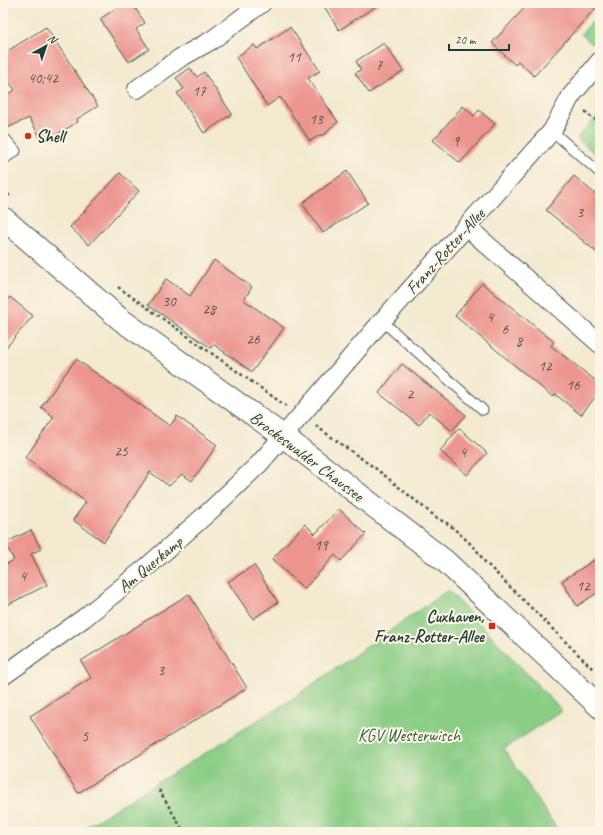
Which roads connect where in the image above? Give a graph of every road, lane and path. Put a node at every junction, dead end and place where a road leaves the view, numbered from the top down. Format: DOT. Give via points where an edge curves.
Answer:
graph roads {
  1 [pos="262,3"];
  2 [pos="600,61"];
  3 [pos="136,89"];
  4 [pos="552,131"];
  5 [pos="3,136"];
  6 [pos="3,160"];
  7 [pos="600,172"];
  8 [pos="3,218"];
  9 [pos="467,227"];
  10 [pos="382,321"];
  11 [pos="600,344"];
  12 [pos="483,410"];
  13 [pos="283,436"];
  14 [pos="3,676"];
  15 [pos="600,707"];
  16 [pos="159,790"];
  17 [pos="184,832"];
  1 -- 3 [label="street" via="212,40 180,58"];
  2 -- 4 [label="street, Franz-Rotter-Allee" via="571,96"];
  4 -- 7 [label="lane"];
  4 -- 9 [label="street, Franz-Rotter-Allee"];
  5 -- 6 [label="lane" via="16,151"];
  8 -- 13 [label="street, Brockeswalder Chaussee" via="120,319"];
  9 -- 10 [label="street, Franz-Rotter-Allee"];
  9 -- 11 [label="street"];
  10 -- 12 [label="lane"];
  10 -- 13 [label="street, Franz-Rotter-Allee"];
  13 -- 14 [label="street, Am Querkamp" via="249,474 148,566 84,618"];
  13 -- 15 [label="street, Brockeswalder Chaussee" via="445,561"];
  16 -- 17 [label="path"];
}
